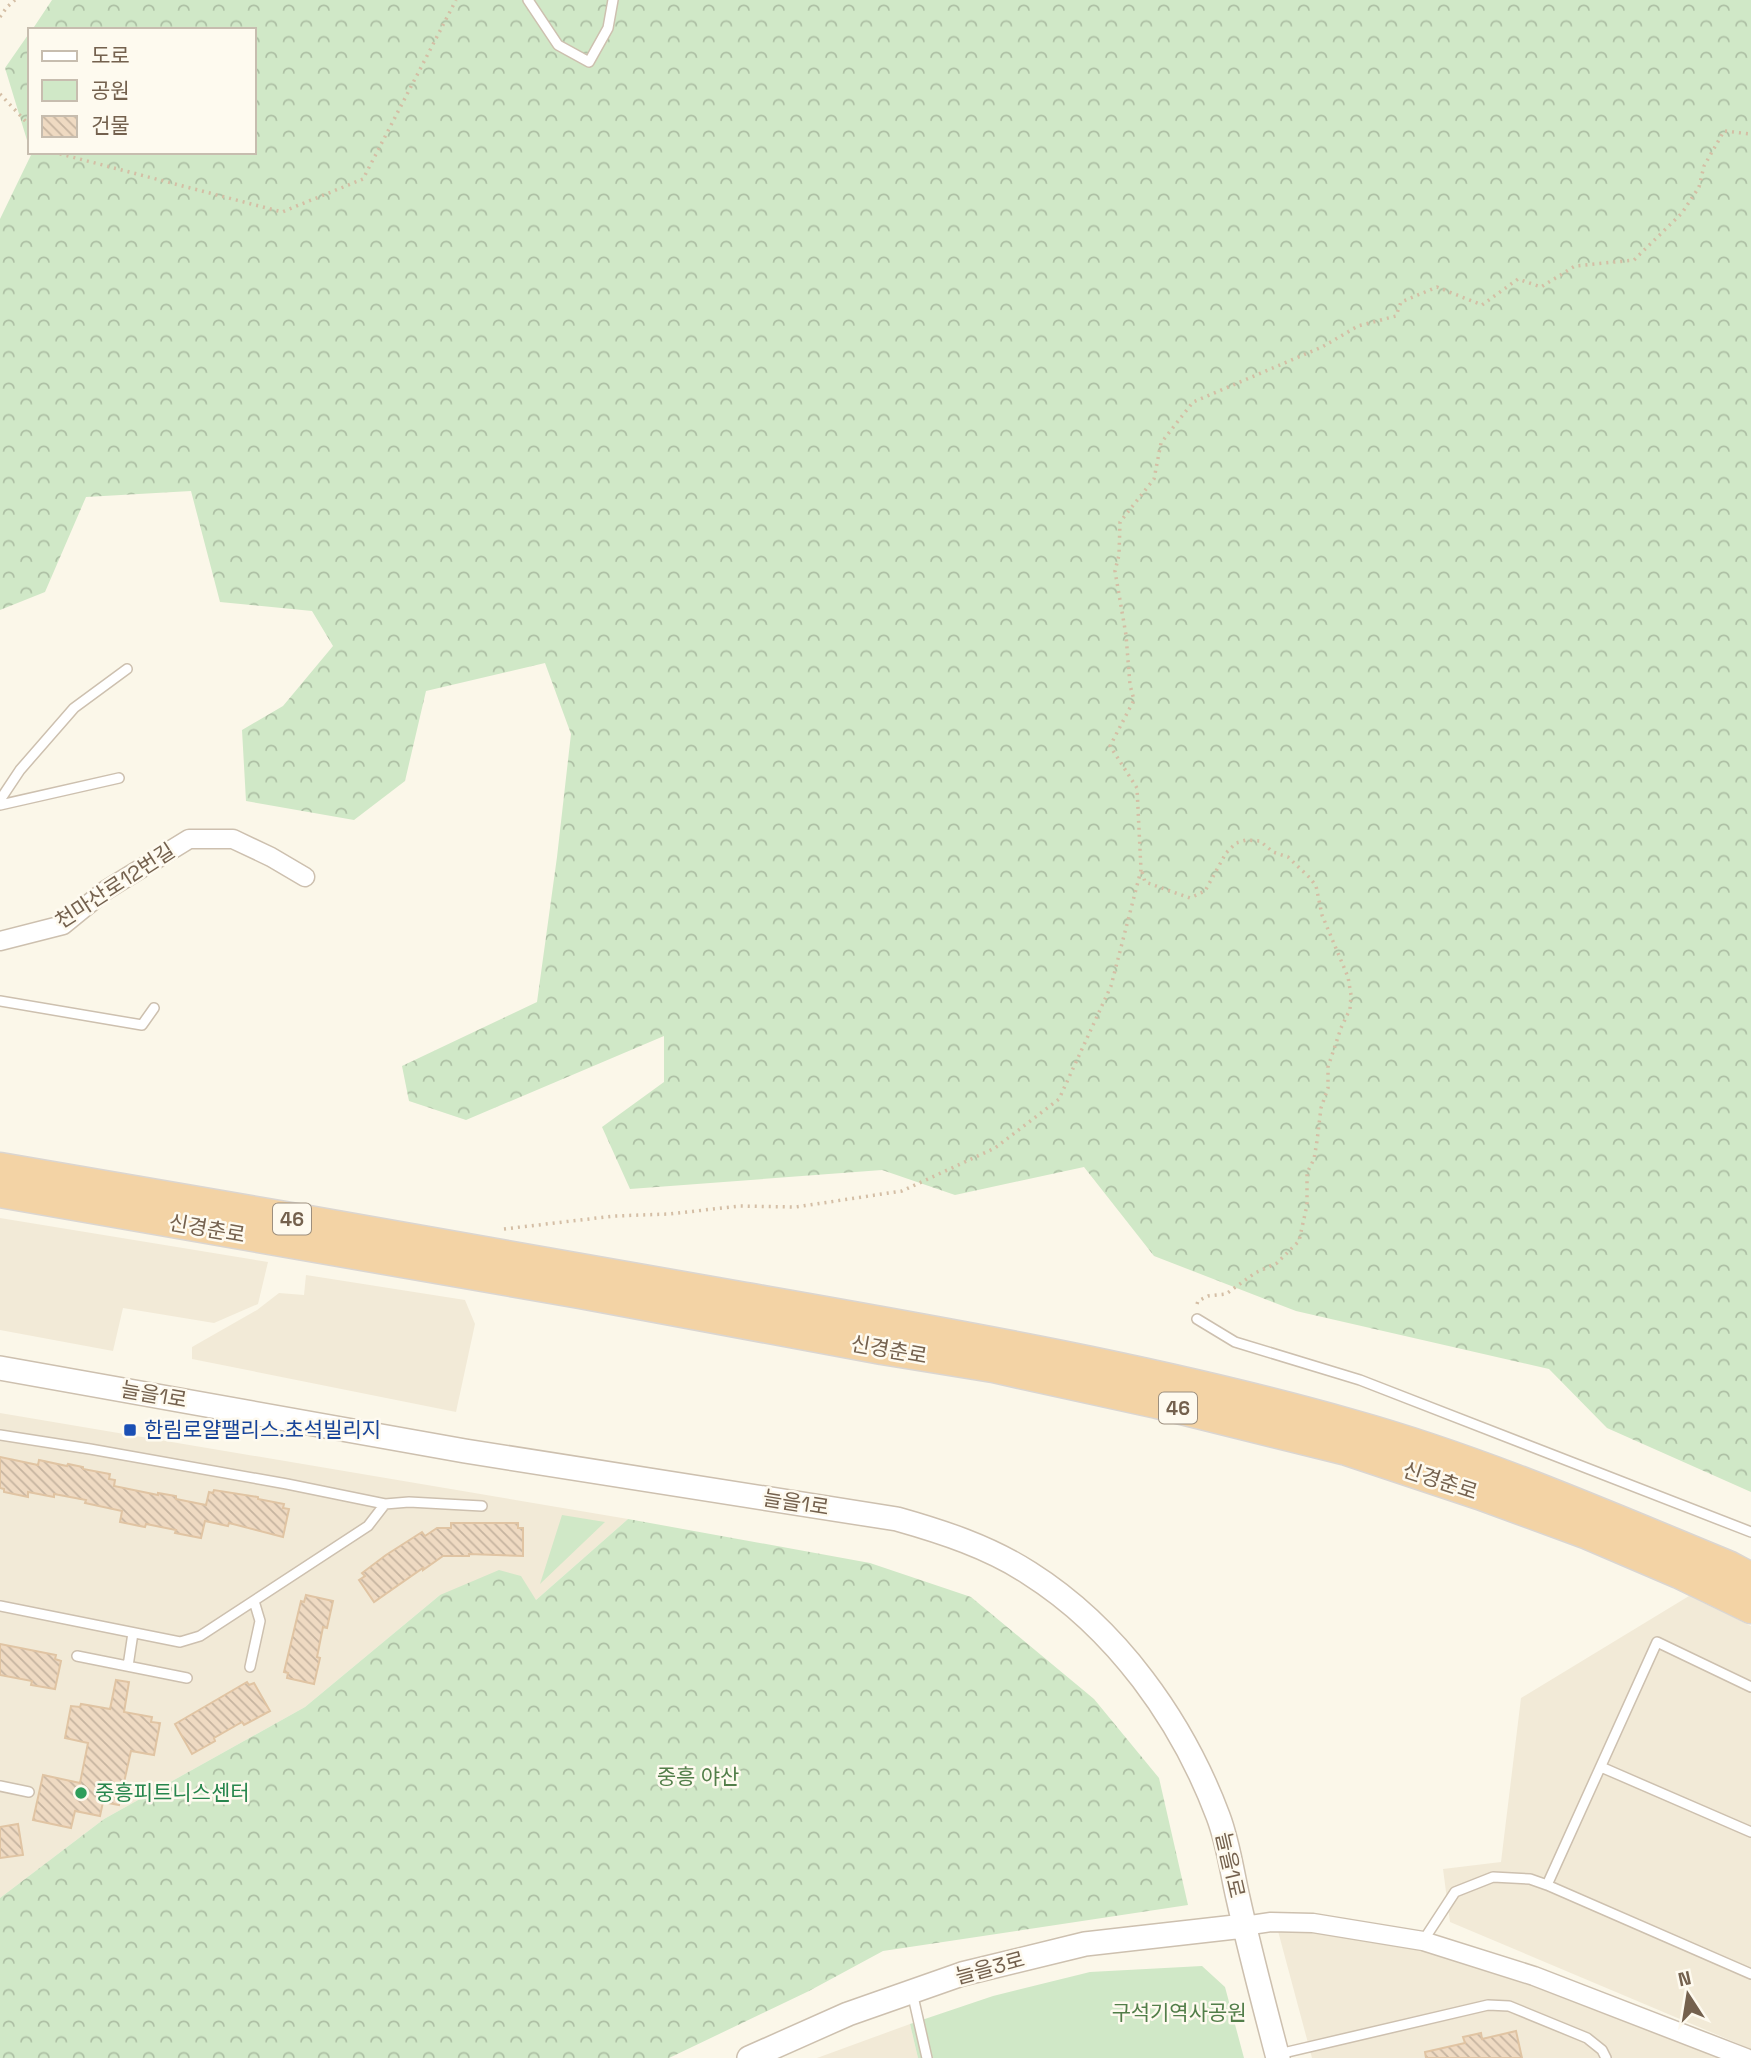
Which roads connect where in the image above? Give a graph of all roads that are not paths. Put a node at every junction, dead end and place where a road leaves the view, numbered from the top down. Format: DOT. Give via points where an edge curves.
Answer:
graph roads {
  1 [pos="528,0"];
  2 [pos="613,0"];
  3 [pos="127,668"];
  4 [pos="119,778"];
  5 [pos="0,802"];
  6 [pos="305,877"];
  7 [pos="0,941"];
  8 [pos="0,1001"];
  9 [pos="154,1008"];
  10 [pos="0,1168"];
  11 [pos="0,1192"];
  12 [pos="582,1281"];
  13 [pos="1197,1319"];
  14 [pos="0,1368"];
  15 [pos="0,1435"];
  16 [pos="385,1504"];
  17 [pos="482,1506"];
  18 [pos="1751,1532"];
  19 [pos="1751,1578"];
  20 [pos="254,1601"];
  21 [pos="0,1606"];
  22 [pos="1751,1608"];
  23 [pos="133,1633"];
  24 [pos="77,1656"];
  25 [pos="128,1666"];
  26 [pos="250,1667"];
  27 [pos="187,1678"];
  28 [pos="1751,1687"];
  29 [pos="1601,1767"];
  30 [pos="0,1786"];
  31 [pos="29,1792"];
  32 [pos="1751,1832"];
  33 [pos="1547,1885"];
  34 [pos="1244,1926"];
  35 [pos="1423,1941"];
  36 [pos="1751,1974"];
  37 [pos="912,1992"];
  38 [pos="1277,2056"];
  39 [pos="749,2058"];
  40 [pos="927,2058"];
  41 [pos="1606,2058"];
  42 [pos="1746,2058"];
  1 -- 2 [label="lane" via="558,45 589,62 608,28"];
  3 -- 5 [label="lane" via="74,708 20,770"];
  4 -- 5 [label="lane"];
  6 -- 7 [label="street, 천마산로12번길" via="233,839 189,838 106,890 63,925"];
  8 -- 9 [label="lane" via="142,1025"];
  10 -- 12 [label="highway, 신경춘로 / 46"];
  11 -- 12 [label="highway, 신경춘로 / 46"];
  12 -- 19 [label="highway, 신경춘로 / 46" via="906,1326 1232,1394 1352,1425 1501,1474"];
  12 -- 22 [label="highway, 신경춘로 / 46" via="882,1349 993,1367 1157,1403 1347,1450 1588,1534"];
  13 -- 18 [label="lane" via="1235,1342 1360,1380"];
  14 -- 34 [label="street, 늘을1로" via="465,1451 897,1519 980,1547 1029,1572 1067,1600 1105,1634 1146,1682 1187,1747 1219,1817"];
  15 -- 16 [label="lane"];
  16 -- 17 [label="lane"];
  16 -- 20 [label="lane" via="368,1526"];
  20 -- 23 [label="lane" via="200,1636 180,1642"];
  20 -- 26 [label="lane" via="260,1621"];
  21 -- 23 [label="lane"];
  23 -- 25 [label="lane"];
  24 -- 25 [label="lane"];
  25 -- 27 [label="lane"];
  28 -- 29 [label="lane" via="1657,1643"];
  29 -- 32 [label="lane"];
  29 -- 33 [label="lane"];
  30 -- 31 [label="lane"];
  33 -- 35 [label="lane" via="1493,1877 1455,1892"];
  33 -- 36 [label="lane"];
  34 -- 35 [label="street" via="1313,1923"];
  34 -- 37 [label="street, 늘을3로" via="1085,1944 962,1973"];
  34 -- 38 [label="street, 늘을1로"];
  35 -- 42 [label="street" via="1534,1976"];
  37 -- 39 [label="street, 늘을3로" via="848,2014"];
  37 -- 40 [label="lane"];
  38 -- 41 [label="lane" via="1488,2005 1509,2006 1587,2038"];
}
